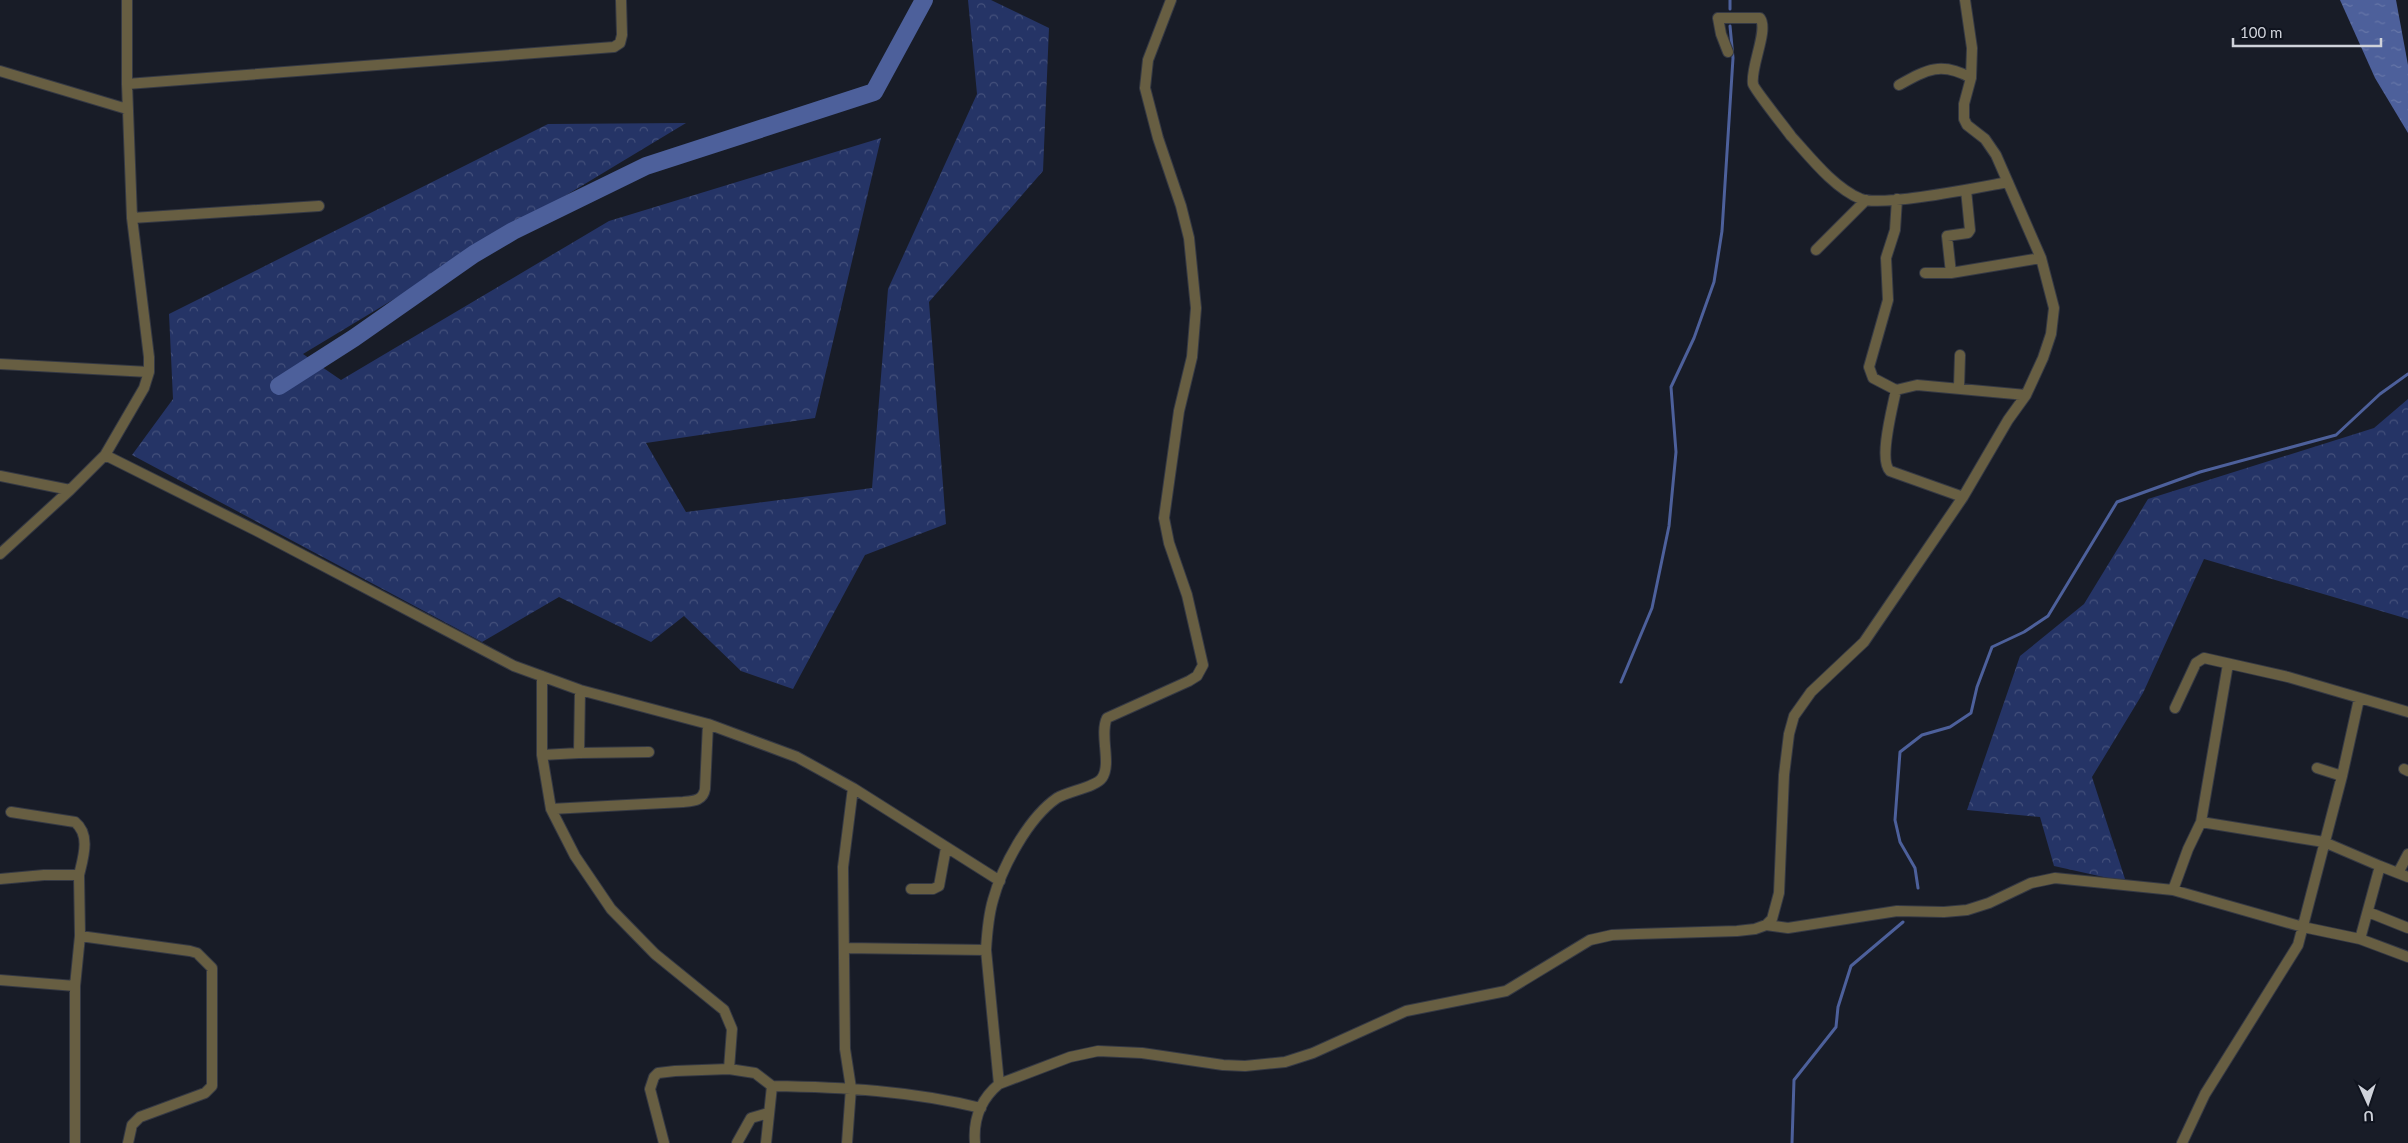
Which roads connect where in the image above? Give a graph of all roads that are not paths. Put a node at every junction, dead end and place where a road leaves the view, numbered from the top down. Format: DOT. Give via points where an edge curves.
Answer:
graph roads {
  1 [pos="127,0"];
  2 [pos="621,0"];
  3 [pos="1171,0"];
  4 [pos="1965,0"];
  5 [pos="1728,52"];
  6 [pos="0,71"];
  7 [pos="1971,78"];
  8 [pos="126,84"];
  9 [pos="1899,85"];
  10 [pos="127,109"];
  11 [pos="2008,182"];
  12 [pos="1966,190"];
  13 [pos="1897,199"];
  14 [pos="1866,200"];
  15 [pos="318,206"];
  16 [pos="132,218"];
  17 [pos="1816,250"];
  18 [pos="2041,258"];
  19 [pos="1925,273"];
  20 [pos="1951,273"];
  21 [pos="1960,355"];
  22 [pos="0,364"];
  23 [pos="149,372"];
  24 [pos="1959,388"];
  25 [pos="1896,390"];
  26 [pos="2026,395"];
  27 [pos="105,455"];
  28 [pos="0,476"];
  29 [pos="70,490"];
  30 [pos="1964,497"];
  31 [pos="0,554"];
  32 [pos="2228,664"];
  33 [pos="542,676"];
  34 [pos="580,690"];
  35 [pos="2359,699"];
  36 [pos="2175,708"];
  37 [pos="2408,712"];
  38 [pos="708,724"];
  39 [pos="649,752"];
  40 [pos="579,753"];
  41 [pos="542,755"];
  42 [pos="2317,768"];
  43 [pos="2342,776"];
  44 [pos="853,788"];
  45 [pos="551,809"];
  46 [pos="11,812"];
  47 [pos="2201,822"];
  48 [pos="2324,842"];
  49 [pos="946,848"];
  50 [pos="2408,854"];
  51 [pos="2380,866"];
  52 [pos="2398,873"];
  53 [pos="79,874"];
  54 [pos="2408,877"];
  55 [pos="0,879"];
  56 [pos="1000,881"];
  57 [pos="911,889"];
  58 [pos="2173,890"];
  59 [pos="2368,912"];
  60 [pos="1766,925"];
  61 [pos="2303,927"];
  62 [pos="2408,928"];
  63 [pos="80,936"];
  64 [pos="2360,939"];
  65 [pos="844,948"];
  66 [pos="986,950"];
  67 [pos="2408,957"];
  68 [pos="0,980"];
  69 [pos="75,986"];
  70 [pos="729,1069"];
  71 [pos="999,1084"];
  72 [pos="772,1086"];
  73 [pos="851,1088"];
  74 [pos="980,1108"];
  75 [pos="768,1113"];
  76 [pos="75,1143"];
  77 [pos="128,1143"];
  78 [pos="664,1143"];
  79 [pos="737,1143"];
  80 [pos="766,1143"];
  81 [pos="847,1143"];
  82 [pos="975,1143"];
  83 [pos="2182,1143"];
  1 -- 8 [label="street"];
  2 -- 8 [label="street" via="622,35 620,43 614,47"];
  3 -- 56 [label="street" via="1148,60 1145,88 1189,238 1196,308 1192,357 1179,412 1164,518 1203,664 1197,676 1189,681 1107,718 1102,777 1095,784 1074,790 1048,805 1020,839"];
  4 -- 7 [label="street" via="1971,31"];
  5 -- 14 [label="street" via="1718,18 1760,18 1763,27 1755,56 1754,87 1783,126 1832,178 1844,189"];
  6 -- 10 [label="street"];
  7 -- 9 [label="street" via="1952,69 1936,68 1923,71"];
  7 -- 11 [label="street" via="1964,104 1965,122 1991,146"];
  8 -- 10 [label="street"];
  10 -- 16 [label="street"];
  11 -- 12 [label="street"];
  11 -- 18 [label="street"];
  12 -- 13 [label="street"];
  12 -- 20 [label="street" via="1970,230 1948,236"];
  13 -- 14 [label="street"];
  13 -- 25 [label="street" via="1895,230 1886,258 1888,300 1869,367 1874,378"];
  14 -- 17 [label="street"];
  15 -- 16 [label="street"];
  16 -- 23 [label="street" via="150,357"];
  18 -- 20 [label="street"];
  18 -- 26 [label="street" via="2053,299 2054,317 2043,358"];
  19 -- 20 [label="street"];
  21 -- 24 [label="street"];
  22 -- 23 [label="street"];
  23 -- 27 [label="street" via="144,388"];
  24 -- 25 [label="street" via="1917,385"];
  24 -- 26 [label="street"];
  25 -- 30 [label="street" via="1885,454 1886,467"];
  26 -- 30 [label="street"];
  27 -- 29 [label="street"];
  27 -- 33 [label="street" via="257,530 514,666"];
  28 -- 29 [label="street"];
  29 -- 31 [label="street"];
  30 -- 60 [label="street" via="1864,642 1811,692 1791,720 1784,776 1779,893 1774,915"];
  32 -- 35 [label="street" via="2288,676"];
  32 -- 36 [label="street" via="2204,658 2198,661"];
  32 -- 47 [label="street"];
  33 -- 34 [label="street"];
  33 -- 41 [label="street"];
  34 -- 38 [label="street"];
  34 -- 40 [label="street"];
  35 -- 37 [label="street"];
  35 -- 43 [label="street"];
  38 -- 44 [label="street" via="797,757"];
  38 -- 45 [label="street" via="704,794 699,800"];
  39 -- 40 [label="street"];
  40 -- 41 [label="street"];
  41 -- 45 [label="street"];
  42 -- 43 [label="street"];
  43 -- 48 [label="street"];
  44 -- 49 [label="street"];
  44 -- 65 [label="street" via="843,867"];
  45 -- 70 [label="street" via="574,856 611,909 655,954 724,1010 732,1029"];
  46 -- 53 [label="street" via="75,822 84,833 85,845"];
  47 -- 48 [label="street"];
  47 -- 58 [label="street"];
  48 -- 51 [label="street"];
  48 -- 61 [label="street"];
  49 -- 56 [label="street"];
  49 -- 57 [label="street" via="939,886"];
  50 -- 52 [label="street"];
  51 -- 52 [label="street"];
  51 -- 59 [label="street"];
  52 -- 54 [label="street"];
  53 -- 55 [label="street"];
  53 -- 63 [label="street"];
  56 -- 66 [label="street" via="993,900"];
  58 -- 60 [label="street" via="2055,878 2031,883 1967,910 1897,911 1788,928"];
  58 -- 61 [label="street"];
  59 -- 62 [label="street"];
  59 -- 64 [label="street"];
  60 -- 71 [label="street" via="1737,931 1600,937 1506,991 1406,1011 1313,1053 1285,1062 1223,1065 1142,1053 1098,1051 1070,1057"];
  61 -- 64 [label="street"];
  61 -- 83 [label="street" via="2293,955 2205,1094"];
  63 -- 69 [label="street"];
  63 -- 77 [label="street" via="190,951 197,953 212,968 212,1086 205,1093 140,1117 132,1124"];
  64 -- 67 [label="street"];
  65 -- 66 [label="street"];
  65 -- 73 [label="street" via="845,1049"];
  66 -- 71 [label="street"];
  68 -- 69 [label="street"];
  69 -- 76 [label="street"];
  70 -- 72 [label="street" via="755,1074"];
  70 -- 78 [label="street" via="675,1071 658,1073 654,1077 650,1089"];
  71 -- 74 [label="street" via="984,1098"];
  72 -- 73 [label="street"];
  72 -- 75 [label="street"];
  73 -- 74 [label="street"];
  73 -- 81 [label="street"];
  74 -- 82 [label="street" via="975,1124"];
  75 -- 79 [label="street" via="751,1118"];
  75 -- 80 [label="street"];
}
